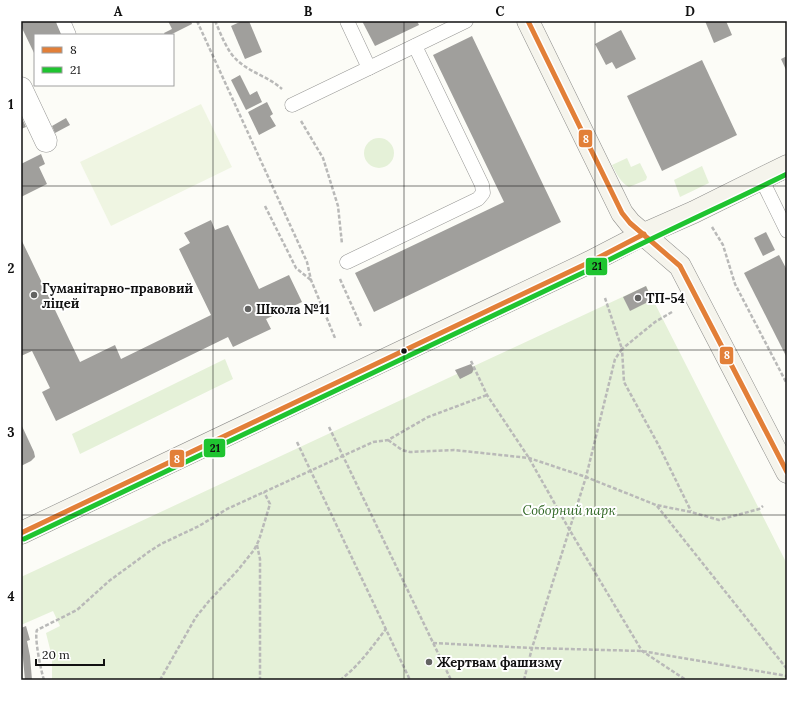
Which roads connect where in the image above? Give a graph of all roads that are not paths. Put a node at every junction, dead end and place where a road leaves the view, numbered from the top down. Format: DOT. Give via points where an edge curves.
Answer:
graph roads {
  1 [pos="63,21"];
  2 [pos="347,21"];
  3 [pos="466,21"];
  4 [pos="528,21"];
  5 [pos="69,34"];
  6 [pos="415,46"];
  7 [pos="369,68"];
  8 [pos="21,88"];
  9 [pos="292,105"];
  10 [pos="46,141"];
  11 [pos="787,166"];
  12 [pos="761,178"];
  13 [pos="787,231"];
  14 [pos="644,234"];
  15 [pos="347,262"];
  16 [pos="787,472"];
  17 [pos="21,533"];
  1 -- 5 [label="lane"];
  2 -- 7 [label="lane"];
  3 -- 6 [label="lane"];
  4 -- 14 [label="main road" via="616,203 626,218"];
  6 -- 7 [label="lane"];
  6 -- 15 [label="lane" via="482,185 483,193 478,199"];
  7 -- 9 [label="lane"];
  8 -- 10 [label="street"];
  11 -- 12 [label="main road"];
  12 -- 13 [label="lane"];
  12 -- 14 [label="main road"];
  14 -- 16 [label="main road" via="680,266"];
  14 -- 17 [label="main road"];
}
